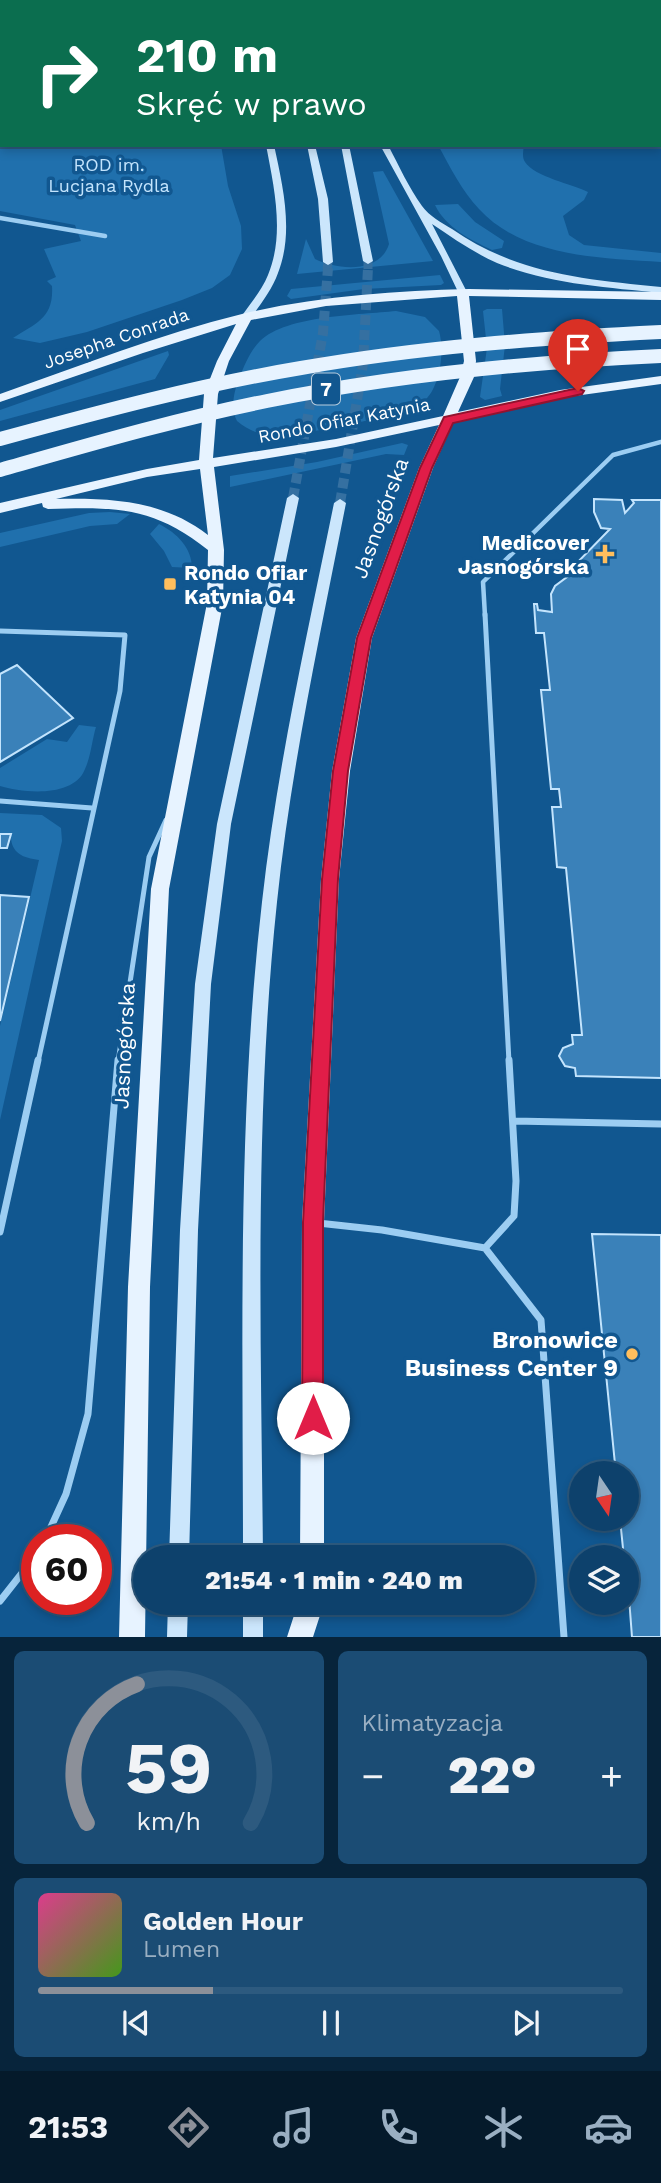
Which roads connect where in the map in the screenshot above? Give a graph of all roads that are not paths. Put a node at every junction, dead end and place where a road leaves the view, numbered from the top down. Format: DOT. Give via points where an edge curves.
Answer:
graph roads {
  1 [pos="270,147"];
  2 [pos="311,147"];
  3 [pos="345,147"];
  4 [pos="385,147"];
  5 [pos="418,209"];
  6 [pos="0,218"];
  7 [pos="105,236"];
  8 [pos="368,261"];
  9 [pos="328,262"];
  10 [pos="661,290"];
  11 [pos="463,294"];
  12 [pos="661,296"];
  13 [pos="246,317"];
  14 [pos="661,332"];
  15 [pos="661,356"];
  16 [pos="661,380"];
  17 [pos="0,398"];
  18 [pos="448,420"];
  19 [pos="0,439"];
  20 [pos="661,442"];
  21 [pos="206,463"];
  22 [pos="0,470"];
  23 [pos="293,498"];
  24 [pos="340,503"];
  25 [pos="7,507"];
  26 [pos="217,550"];
  27 [pos="0,631"];
  28 [pos="0,801"];
  29 [pos="175,801"];
  30 [pos="92,808"];
  31 [pos="514,1121"];
  32 [pos="661,1124"];
  33 [pos="313,1222"];
  34 [pos="0,1232"];
  35 [pos="485,1248"];
  36 [pos="55,1524"];
  37 [pos="179,1545"];
  38 [pos="253,1545"];
  39 [pos="312,1545"];
  40 [pos="21,1574"];
  41 [pos="0,1601"];
  42 [pos="178,1615"];
  43 [pos="253,1615"];
  44 [pos="307,1615"];
  45 [pos="132,1637"];
  46 [pos="177,1637"];
  47 [pos="253,1637"];
  48 [pos="300,1637"];
  49 [pos="564,1637"];
  1 -- 13 [label="main road" via="282,225 278,262"];
  2 -- 9 [label="main road" via="323,199"];
  3 -- 8 [label="main road"];
  4 -- 5 [label="main road"];
  5 -- 10 [label="main road" via="464,242 511,264 561,277"];
  5 -- 11 [label="main road"];
  6 -- 7 [label="street"];
  11 -- 12 [label="main road"];
  11 -- 13 [label="main road" via="323,303"];
  11 -- 18 [label="main road, Rondo Ofiar Katynia" via="470,361"];
  13 -- 17 [label="main road, Josepha Conrada" via="171,338"];
  13 -- 21 [label="main road" via="211,394"];
  14 -- 19 [label="main road, 7, bridge" via="549,338 342,361 255,377"];
  15 -- 22 [label="main road, 7, bridge" via="560,360 341,387 155,427"];
  16 -- 18 [label="main road" via="560,394"];
  18 -- 21 [label="main road, Rondo Ofiar Katynia"];
  18 -- 33 [label="main road, Jasnogórska" via="364,638 341,771 330,879"];
  20 -- 31 [label="lane" via="613,455 483,582"];
  21 -- 25 [label="main road"];
  21 -- 26 [label="main road, Jasnogórska"];
  23 -- 37 [label="main road" via="224,824 203,984 189,1230"];
  24 -- 38 [label="main road, Jasnogórska" via="280,810 258,1049 252,1238"];
  25 -- 26 [label="main road" via="120,503 150,509 184,525"];
  26 -- 29 [label="main road, Jasnogórska" via="211,629"];
  27 -- 30 [label="lane" via="125,635 120,691"];
  28 -- 30 [label="lane"];
  29 -- 36 [label="lane" via="149,857 121,1042 88,1414 76,1469"];
  29 -- 45 [label="main road, Jasnogórska" via="160,889 150,1033"];
  30 -- 34 [label="lane"];
  31 -- 32 [label="lane"];
  31 -- 35 [label="lane" via="514,1216"];
  33 -- 35 [label="lane"];
  33 -- 39 [label="main road, Jasnogórska"];
  35 -- 49 [label="lane" via="541,1320"];
  40 -- 41 [label="lane"];
  42 -- 46 [label="main road"];
  43 -- 47 [label="main road"];
  44 -- 48 [label="main road"];
}
